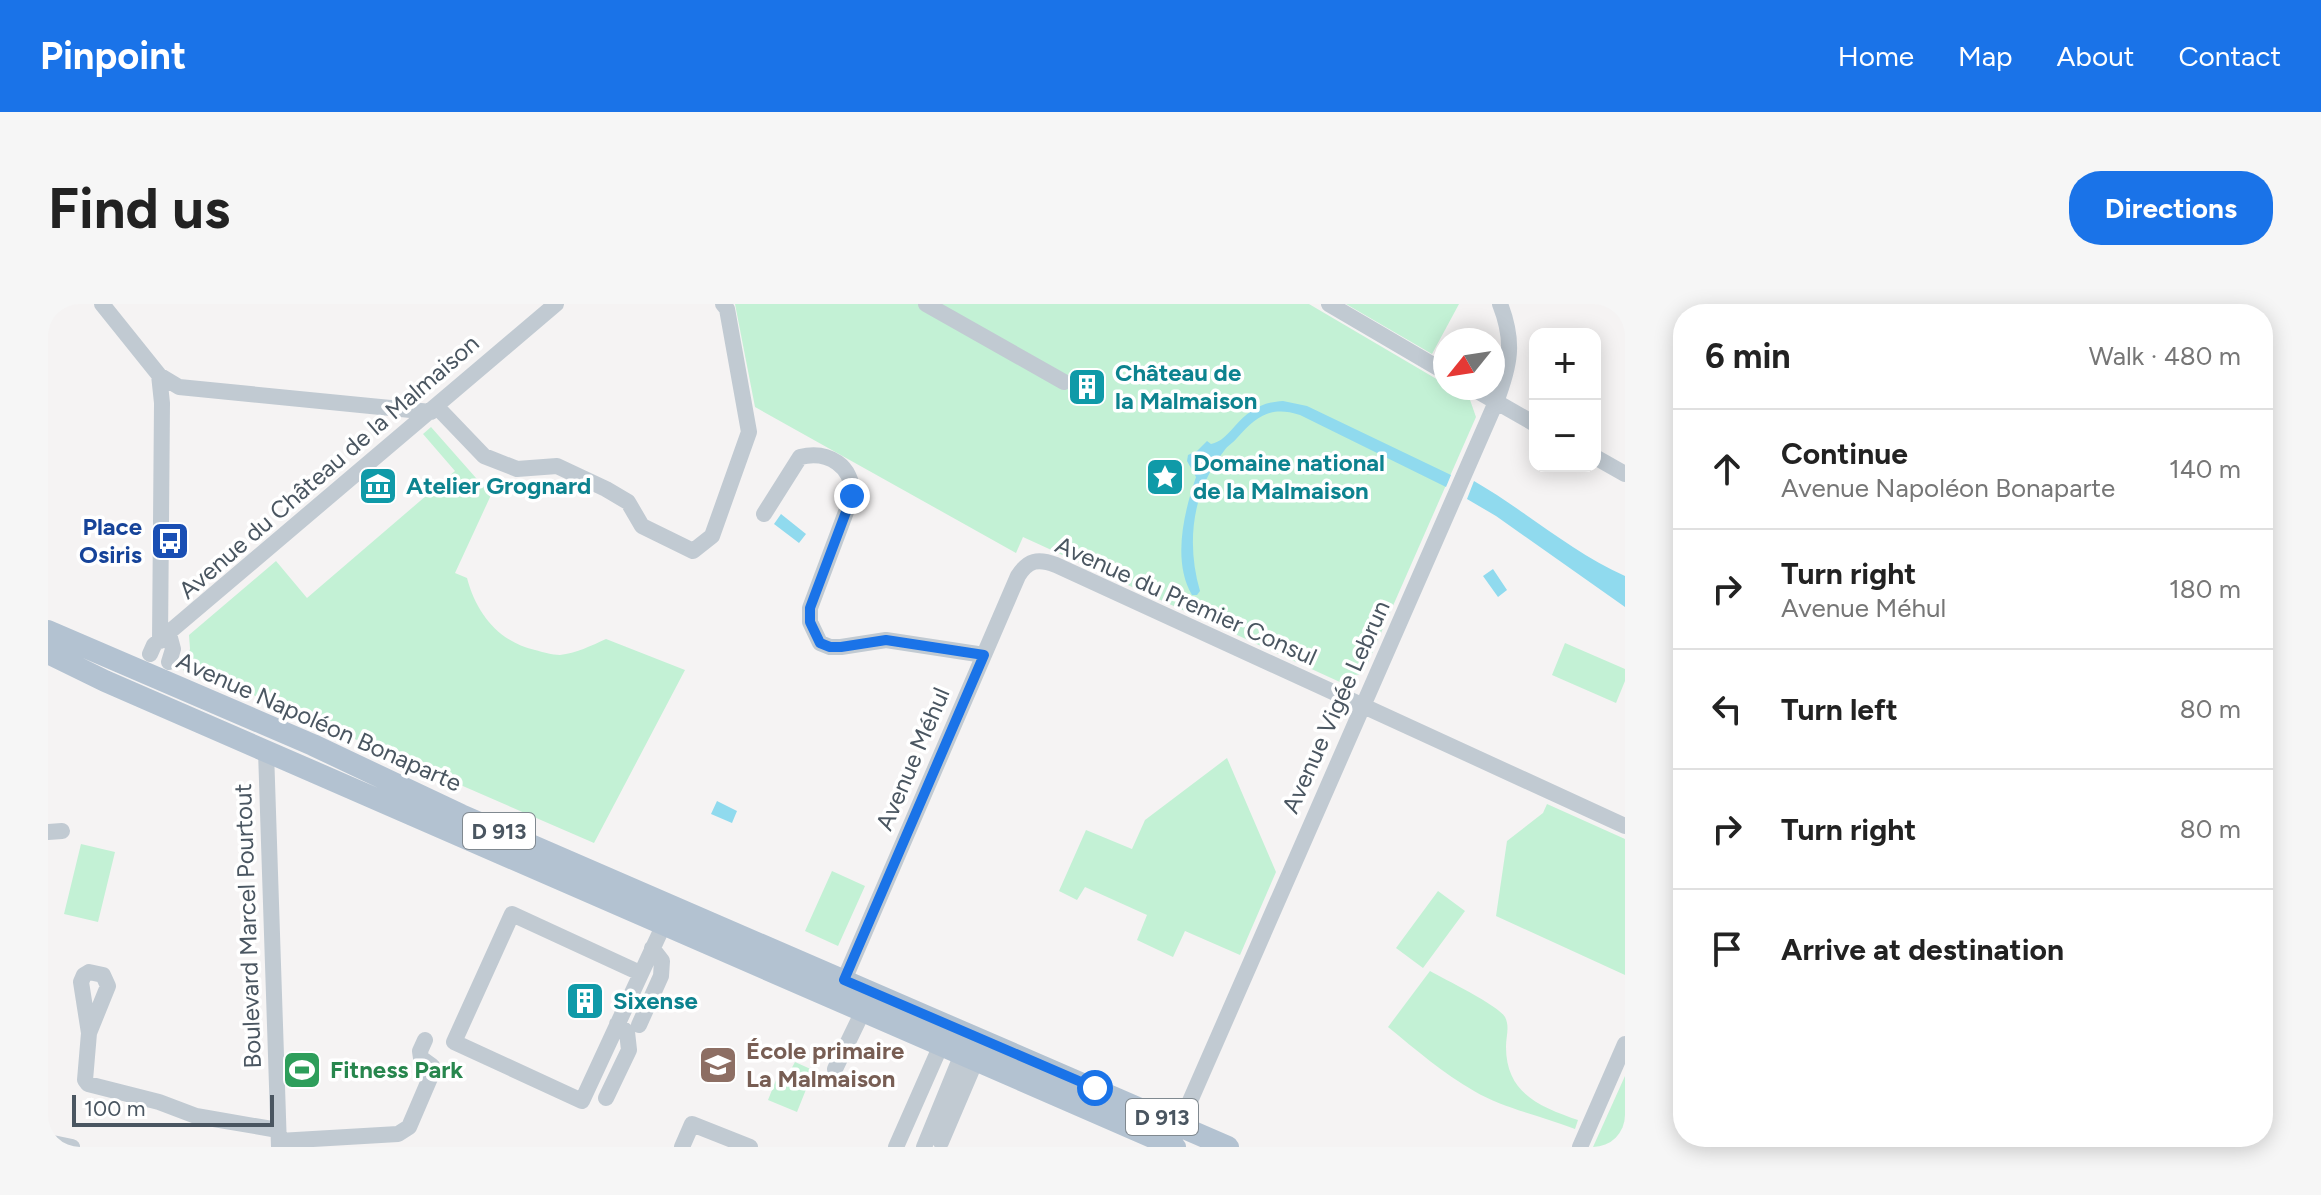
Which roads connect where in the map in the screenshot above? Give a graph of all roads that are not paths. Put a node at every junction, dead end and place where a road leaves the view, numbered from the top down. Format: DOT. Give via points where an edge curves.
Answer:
graph roads {
  1 [pos="102,304"];
  2 [pos="556,304"];
  3 [pos="723,304"];
  4 [pos="926,304"];
  5 [pos="1329,304"];
  6 [pos="1500,304"];
  7 [pos="1433,365"];
  8 [pos="159,375"];
  9 [pos="1064,382"];
  10 [pos="1493,400"];
  11 [pos="1496,402"];
  12 [pos="434,409"];
  13 [pos="1529,421"];
  14 [pos="1601,460"];
  15 [pos="1625,474"];
  16 [pos="764,514"];
  17 [pos="1033,560"];
  18 [pos="48,631"];
  19 [pos="51,654"];
  20 [pos="984,655"];
  21 [pos="153,664"];
  22 [pos="1362,706"];
  23 [pos="265,724"];
  24 [pos="266,751"];
  25 [pos="381,779"];
  26 [pos="1625,826"];
  27 [pos="664,924"];
  28 [pos="652,948"];
  29 [pos="640,973"];
  30 [pos="844,980"];
  31 [pos="863,1011"];
  32 [pos="617,1024"];
  33 [pos="639,1025"];
  34 [pos="89,1033"];
  35 [pos="425,1040"];
  36 [pos="1625,1044"];
  37 [pos="969,1052"];
  38 [pos="835,1069"];
  39 [pos="606,1098"];
  40 [pos="1180,1124"];
  41 [pos="279,1139"];
  42 [pos="48,1142"];
  43 [pos="941,1142"];
  44 [pos="72,1147"];
  45 [pos="682,1147"];
  46 [pos="750,1147"];
  47 [pos="896,1147"];
  48 [pos="924,1147"];
  49 [pos="1175,1147"];
  50 [pos="1228,1147"];
  51 [pos="1580,1147"];
  1 -- 8 [label="street"];
  2 -- 12 [label="street, Avenue du Château de la Malmaison"];
  3 -- 12 [label="street" via="749,432 712,536 693,551 642,526 618,495 569,472 548,466 517,469 484,456"];
  4 -- 9 [label="street"];
  5 -- 7 [label="street"];
  6 -- 11 [label="street, Avenue Vigée Lebrun" via="1510,339 1508,370"];
  8 -- 12 [label="street" via="179,387"];
  8 -- 21 [label="street"];
  10 -- 11 [label="street"];
  11 -- 13 [label="street"];
  11 -- 22 [label="street, Avenue Vigée Lebrun"];
  12 -- 21 [label="street, Avenue du Château de la Malmaison"];
  14 -- 15 [label="street"];
  16 -- 20 [label="street" via="800,457 826,456 845,469 853,483 810,608 820,643 841,647 886,640"];
  17 -- 20 [label="street, Avenue Méhul" via="1018,576"];
  17 -- 22 [label="street, Avenue du Premier Consul" via="1056,565"];
  18 -- 21 [label="main road, Avenue Napoléon Bonaparte / D 913"];
  19 -- 21 [label="main road, Avenue Napoléon Bonaparte / D 913"];
  20 -- 30 [label="street, Avenue Méhul"];
  21 -- 23 [label="main road, Avenue Napoléon Bonaparte / D 913"];
  21 -- 24 [label="main road, Avenue Napoléon Bonaparte / D 913"];
  22 -- 26 [label="street, Avenue du Premier Consul"];
  22 -- 40 [label="street, Avenue Vigée Lebrun"];
  23 -- 24 [label="main road"];
  23 -- 25 [label="main road, Avenue Napoléon Bonaparte / D 913"];
  24 -- 25 [label="main road, D 913" via="281,745 364,780"];
  24 -- 27 [label="main road, Avenue Napoléon Bonaparte / D 913"];
  24 -- 41 [label="street, Boulevard Marcel Pourtout"];
  25 -- 30 [label="main road, Avenue Napoléon Bonaparte / D 913"];
  27 -- 28 [label="street"];
  27 -- 31 [label="main road, Avenue Napoléon Bonaparte / D 913"];
  28 -- 29 [label="street"];
  28 -- 33 [label="street" via="662,961 661,976"];
  29 -- 32 [label="street"];
  29 -- 32 [label="street" via="512,914 454,1042 582,1101"];
  30 -- 37 [label="main road, Avenue Napoléon Bonaparte / D 913"];
  31 -- 37 [label="main road, Avenue Napoléon Bonaparte / D 913"];
  31 -- 38 [label="street"];
  32 -- 39 [label="street" via="627,1032 629,1050"];
  34 -- 41 [label="street" via="85,1080 93,1087"];
  35 -- 41 [label="street" via="421,1058 433,1071 409,1127 398,1134"];
  36 -- 51 [label="street"];
  37 -- 40 [label="main road, Avenue Napoléon Bonaparte / D 913"];
  37 -- 43 [label="street"];
  37 -- 47 [label="street"];
  37 -- 48 [label="street"];
  37 -- 49 [label="main road, Avenue Napoléon Bonaparte / D 913"];
  40 -- 50 [label="main road, Avenue Napoléon Bonaparte / D 913"];
  42 -- 44 [label="street"];
  45 -- 46 [label="street" via="692,1124"];
}
